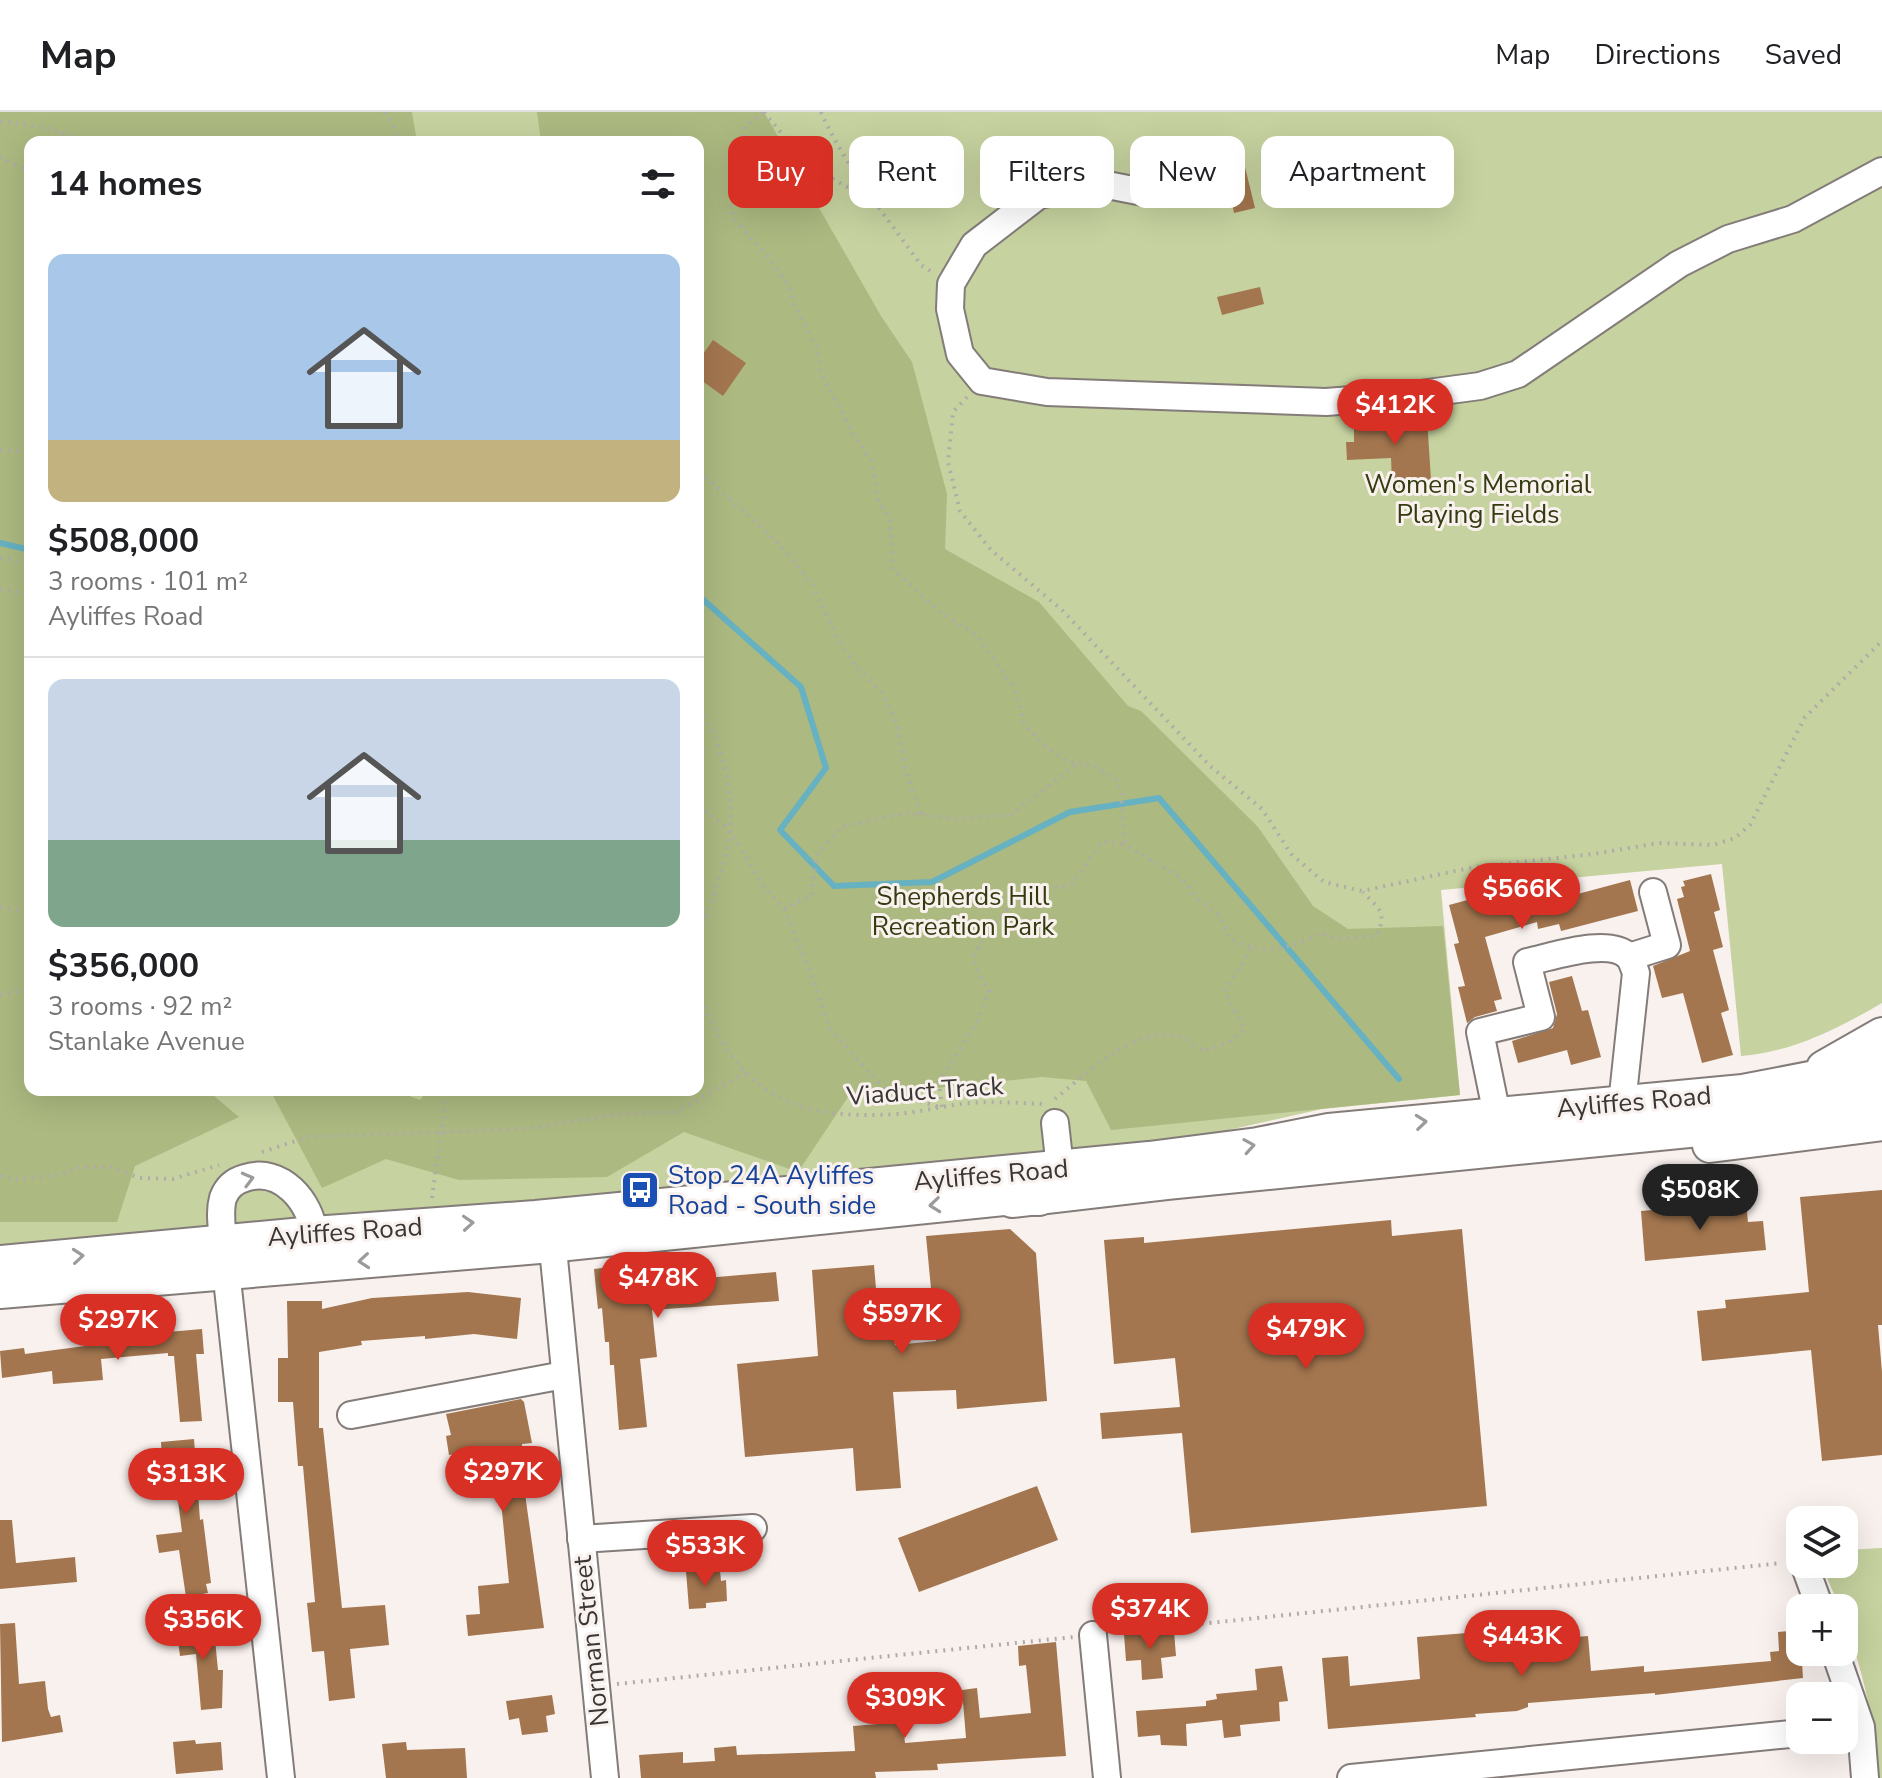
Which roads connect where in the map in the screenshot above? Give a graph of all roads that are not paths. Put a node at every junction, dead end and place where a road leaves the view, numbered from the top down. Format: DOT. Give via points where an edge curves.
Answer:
graph roads {
  1 [pos="1882,171"];
  2 [pos="1130,189"];
  3 [pos="1653,892"];
  4 [pos="1629,957"];
  5 [pos="1882,1035"];
  6 [pos="1882,1065"];
  7 [pos="1796,1084"];
  8 [pos="1882,1096"];
  9 [pos="1622,1104"];
  10 [pos="1052,1114"];
  11 [pos="1497,1115"];
  12 [pos="1882,1123"];
  13 [pos="1060,1168"];
  14 [pos="1013,1197"];
  15 [pos="552,1230"];
  16 [pos="314,1234"];
  17 [pos="225,1257"];
  18 [pos="0,1263"];
  19 [pos="0,1291"];
  20 [pos="564,1375"];
  21 [pos="351,1415"];
  22 [pos="753,1528"];
  23 [pos="581,1539"];
  24 [pos="1093,1635"];
  25 [pos="1786,1735"];
  26 [pos="1858,1751"];
  27 [pos="1444,1773"];
  28 [pos="281,1778"];
  29 [pos="605,1778"];
  30 [pos="1107,1778"];
  31 [pos="1351,1778"];
  32 [pos="1865,1778"];
  1 -- 2 [label="street" via="1793,219 1728,239 1679,264 1518,374 1480,386 1326,402 1047,392 982,381 960,354 950,309 951,284 974,245 1039,195 1097,183"];
  3 -- 4 [label="street" via="1667,945"];
  4 -- 9 [label="street" via="1636,973"];
  4 -- 11 [label="street" via="1615,948 1583,949 1527,962 1541,1017 1480,1032"];
  5 -- 7 [label="main road"];
  6 -- 7 [label="main road, Ayliffes Road"];
  7 -- 9 [label="main road, Ayliffes Road"];
  8 -- 14 [label="highway" via="1774,1118"];
  9 -- 11 [label="main road, Ayliffes Road"];
  10 -- 13 [label="street"];
  13 -- 11 [label="main road, Ayliffes Road, one-way" via="1238,1148 1329,1131"];
  12 -- 14 [label="main road, Ayliffes Road" via="1328,1182 1110,1197"];
  13 -- 15 [label="main road, Ayliffes Road"];
  14 -- 15 [label="main road, Ayliffes Road, one-way"];
  16 -- 15 [label="main road, Ayliffes Road, one-way"];
  15 -- 17 [label="main road, Ayliffes Road, one-way"];
  15 -- 20 [label="street, Norman Street"];
  16 -- 17 [label="main road, Ayliffes Road"];
  17 -- 16 [label="street, one-way" via="220,1212 224,1197 229,1187 252,1175 287,1184 308,1210"];
  18 -- 17 [label="main road, Ayliffes Road, one-way"];
  17 -- 19 [label="main road, Ayliffes Road"];
  17 -- 28 [label="street"];
  20 -- 21 [label="street"];
  20 -- 23 [label="street, Norman Street"];
  22 -- 23 [label="street"];
  23 -- 29 [label="street, Norman Street"];
  24 -- 30 [label="street"];
  25 -- 27 [label="street"];
  26 -- 32 [label="street"];
  27 -- 31 [label="street"];
}
